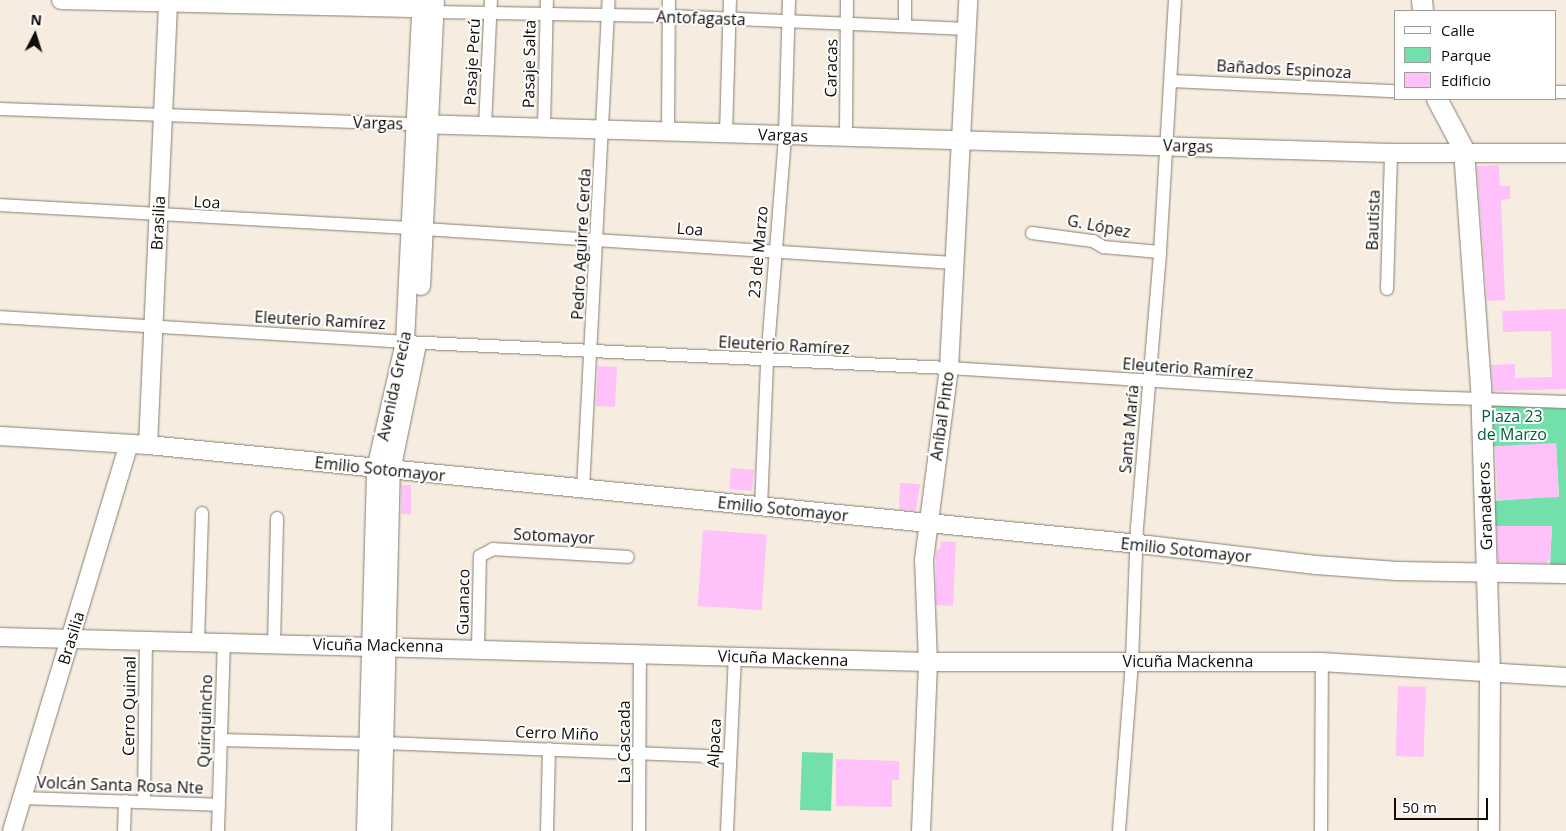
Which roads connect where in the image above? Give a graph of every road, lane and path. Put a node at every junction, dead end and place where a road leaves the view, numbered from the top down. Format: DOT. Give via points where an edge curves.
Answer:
graph roads {
  1 [pos="62,0"];
  2 [pos="491,0"];
  3 [pos="548,0"];
  4 [pos="609,0"];
  5 [pos="670,0"];
  6 [pos="730,0"];
  7 [pos="789,0"];
  8 [pos="848,0"];
  9 [pos="905,0"];
  10 [pos="968,0"];
  11 [pos="1175,0"];
  12 [pos="168,1"];
  13 [pos="428,5"];
  14 [pos="491,13"];
  15 [pos="547,14"];
  16 [pos="608,15"];
  17 [pos="669,16"];
  18 [pos="730,19"];
  19 [pos="788,21"];
  20 [pos="848,22"];
  21 [pos="905,26"];
  22 [pos="968,29"];
  23 [pos="1171,81"];
  24 [pos="1394,91"];
  25 [pos="1438,100"];
  26 [pos="0,109"];
  27 [pos="163,116"];
  28 [pos="424,124"];
  29 [pos="485,126"];
  30 [pos="544,128"];
  31 [pos="603,130"];
  32 [pos="668,131"];
  33 [pos="726,133"];
  34 [pos="785,134"];
  35 [pos="846,136"];
  36 [pos="959,139"];
  37 [pos="1167,145"];
  38 [pos="1464,150"];
  39 [pos="1391,152"];
  40 [pos="1566,153"];
  41 [pos="0,204"];
  42 [pos="158,215"];
  43 [pos="418,229"];
  44 [pos="1032,233"];
  45 [pos="598,239"];
  46 [pos="774,251"];
  47 [pos="1160,252"];
  48 [pos="953,263"];
  49 [pos="1387,289"];
  50 [pos="0,317"];
  51 [pos="154,326"];
  52 [pos="411,342"];
  53 [pos="592,351"];
  54 [pos="766,361"];
  55 [pos="949,368"];
  56 [pos="1149,382"];
  57 [pos="1482,399"];
  58 [pos="1566,402"];
  59 [pos="0,436"];
  60 [pos="129,444"];
  61 [pos="148,445"];
  62 [pos="384,470"];
  63 [pos="583,489"];
  64 [pos="761,507"];
  65 [pos="202,513"];
  66 [pos="277,518"];
  67 [pos="927,523"];
  68 [pos="1136,544"];
  69 [pos="480,556"];
  70 [pos="628,557"];
  71 [pos="1487,573"];
  72 [pos="1566,574"];
  73 [pos="0,637"];
  74 [pos="71,640"];
  75 [pos="146,641"];
  76 [pos="198,642"];
  77 [pos="224,642"];
  78 [pos="274,643"];
  79 [pos="379,645"];
  80 [pos="478,648"];
  81 [pos="640,653"];
  82 [pos="735,656"];
  83 [pos="928,662"];
  84 [pos="1132,662"];
  85 [pos="1322,662"];
  86 [pos="1490,672"];
  87 [pos="1566,677"];
  88 [pos="221,740"];
  89 [pos="376,744"];
  90 [pos="549,749"];
  91 [pos="640,751"];
  92 [pos="729,756"];
  93 [pos="21,798"];
  94 [pos="126,801"];
  95 [pos="144,802"];
  96 [pos="219,805"];
  97 [pos="8,830"];
  98 [pos="124,831"];
  99 [pos="218,831"];
  100 [pos="366,831"];
  101 [pos="382,831"];
  102 [pos="547,831"];
  103 [pos="639,831"];
  104 [pos="727,831"];
  105 [pos="921,831"];
  106 [pos="1119,831"];
  107 [pos="1321,831"];
  108 [pos="1489,831"];
  1 -- 12 [label="street, Antofagasta"];
  2 -- 14 [label="street, Pasaje Perú"];
  3 -- 15 [label="street, Pasaje Salta"];
  4 -- 16 [label="street, Pedro Aguirre Cerda"];
  5 -- 17 [label="street"];
  6 -- 18 [label="street"];
  7 -- 19 [label="street, 23 de Marzo"];
  8 -- 20 [label="street, Caracas"];
  9 -- 21 [label="street"];
  10 -- 22 [label="street, Aníbal Pinto"];
  11 -- 23 [label="street, Santa María"];
  12 -- 13 [label="street, Antofagasta"];
  12 -- 27 [label="street, Brasilia"];
  13 -- 14 [label="street, Antofagasta"];
  13 -- 28 [label="street, Avenida Grecia"];
  14 -- 15 [label="street, Antofagasta"];
  14 -- 29 [label="street, Pasaje Perú"];
  15 -- 16 [label="street, Antofagasta"];
  15 -- 30 [label="street, Pasaje Salta"];
  16 -- 17 [label="street, Antofagasta"];
  16 -- 31 [label="street, Pedro Aguirre Cerda"];
  17 -- 18 [label="street, Antofagasta"];
  17 -- 32 [label="street"];
  18 -- 19 [label="street, Antofagasta"];
  18 -- 33 [label="street"];
  19 -- 20 [label="street, Antofagasta"];
  19 -- 34 [label="street, 23 de Marzo"];
  20 -- 21 [label="street, Antofagasta"];
  20 -- 35 [label="street, Caracas"];
  21 -- 22 [label="street, Antofagasta"];
  22 -- 36 [label="street, Aníbal Pinto"];
  23 -- 24 [label="street, Bañados Espinoza"];
  23 -- 37 [label="street, Santa María"];
  25 -- 38 [label="main road, Granaderos"];
  26 -- 27 [label="street, Vargas"];
  27 -- 28 [label="street, Vargas"];
  27 -- 42 [label="street, Brasilia"];
  28 -- 29 [label="street, Vargas"];
  28 -- 43 [label="street, Avenida Grecia"];
  29 -- 30 [label="street, Vargas"];
  30 -- 31 [label="street, Vargas"];
  31 -- 32 [label="street, Vargas"];
  31 -- 45 [label="street, Pedro Aguirre Cerda"];
  32 -- 33 [label="street, Vargas"];
  33 -- 34 [label="street, Vargas"];
  34 -- 35 [label="street, Vargas"];
  34 -- 46 [label="street, 23 de Marzo"];
  35 -- 36 [label="street, Vargas"];
  36 -- 37 [label="street, Vargas"];
  36 -- 48 [label="street, Aníbal Pinto"];
  37 -- 39 [label="street, Vargas"];
  37 -- 47 [label="street, Santa María"];
  38 -- 39 [label="street, Vargas"];
  38 -- 40 [label="street, Vargas"];
  38 -- 57 [label="main road, Granaderos"];
  39 -- 49 [label="street, Bautista"];
  41 -- 42 [label="street, Loa"];
  42 -- 43 [label="street, Loa"];
  42 -- 51 [label="street, Brasilia"];
  43 -- 45 [label="street, Loa"];
  43 -- 52 [label="street, Avenida Grecia"];
  44 -- 47 [label="street, G. López" via="1093,241 1104,247"];
  45 -- 46 [label="street, Loa"];
  45 -- 53 [label="street, Pedro Aguirre Cerda"];
  46 -- 48 [label="street, Loa"];
  46 -- 54 [label="street, 23 de Marzo"];
  47 -- 56 [label="street, Santa María"];
  48 -- 55 [label="street, Aníbal Pinto"];
  50 -- 51 [label="street, Eleuterio Ramírez"];
  51 -- 52 [label="street, Eleuterio Ramírez"];
  51 -- 61 [label="street, Brasilia"];
  52 -- 53 [label="street, Eleuterio Ramírez"];
  52 -- 62 [label="street, Avenida Grecia"];
  53 -- 54 [label="street, Eleuterio Ramírez"];
  53 -- 63 [label="street, Pedro Aguirre Cerda"];
  54 -- 55 [label="street, Eleuterio Ramírez"];
  54 -- 64 [label="street, 23 de Marzo"];
  55 -- 56 [label="street, Eleuterio Ramírez"];
  55 -- 67 [label="street, Aníbal Pinto"];
  56 -- 57 [label="street, Eleuterio Ramírez"];
  56 -- 68 [label="street, Santa María"];
  57 -- 58 [label="street, Eleuterio Ramírez"];
  57 -- 71 [label="main road, Granaderos"];
  59 -- 60 [label="street, Emilio Sotomayor"];
  60 -- 61 [label="street, Emilio Sotomayor"];
  60 -- 74 [label="street, Brasilia"];
  61 -- 62 [label="street, Emilio Sotomayor"];
  62 -- 63 [label="street, Emilio Sotomayor"];
  62 -- 79 [label="street, Avenida Grecia"];
  63 -- 64 [label="street, Emilio Sotomayor"];
  64 -- 67 [label="street, Emilio Sotomayor"];
  65 -- 76 [label="street"];
  66 -- 78 [label="street"];
  67 -- 68 [label="street, Emilio Sotomayor"];
  67 -- 83 [label="street, Aníbal Pinto" via="924,560"];
  68 -- 71 [label="street, Emilio Sotomayor" via="1316,565"];
  68 -- 84 [label="street, Santa María"];
  69 -- 70 [label="street, Sotomayor" via="494,549"];
  69 -- 80 [label="street, Guanaco"];
  71 -- 72 [label="street, Emilio Sotomayor"];
  71 -- 86 [label="main road, Granaderos"];
  73 -- 74 [label="street, Vicuña Mackenna"];
  74 -- 75 [label="street, Vicuña Mackenna"];
  74 -- 93 [label="street, Brasilia"];
  75 -- 76 [label="street, Vicuña Mackenna"];
  75 -- 95 [label="street, Cerro Quimal"];
  76 -- 77 [label="street, Vicuña Mackenna"];
  77 -- 78 [label="street, Vicuña Mackenna"];
  77 -- 88 [label="street, Quirquincho"];
  78 -- 79 [label="street, Vicuña Mackenna"];
  79 -- 80 [label="street, Vicuña Mackenna"];
  79 -- 89 [label="street, Avenida Grecia"];
  80 -- 81 [label="street, Vicuña Mackenna"];
  81 -- 82 [label="street, Vicuña Mackenna"];
  81 -- 91 [label="street, La Cascada"];
  82 -- 83 [label="street, Vicuña Mackenna"];
  82 -- 92 [label="street, Alpaca"];
  83 -- 84 [label="street, Vicuña Mackenna"];
  83 -- 105 [label="street, Aníbal Pinto"];
  84 -- 85 [label="street, Vicuña Mackenna"];
  84 -- 106 [label="street, Santa María"];
  85 -- 86 [label="street, Vicuña Mackenna"];
  85 -- 107 [label="street"];
  86 -- 87 [label="street, Vicuña Mackenna"];
  86 -- 108 [label="main road, Granaderos"];
  88 -- 89 [label="street, Cerro Miño"];
  88 -- 96 [label="street, Quirquincho"];
  89 -- 90 [label="street, Cerro Miño"];
  89 -- 100 [label="street, Avenida Grecia"];
  89 -- 101 [label="street, Avenida Grecia"];
  90 -- 91 [label="street, Cerro Miño"];
  90 -- 102 [label="street"];
  91 -- 92 [label="street, Cerro Miño"];
  91 -- 103 [label="street, La Cascada"];
  92 -- 104 [label="street, Alpaca"];
  93 -- 94 [label="street, Volcán Santa Rosa Nte"];
  93 -- 97 [label="street, Brasilia"];
  94 -- 95 [label="street, Volcán Santa Rosa Nte"];
  94 -- 98 [label="street"];
  95 -- 96 [label="street, Volcán Santa Rosa Nte"];
  96 -- 99 [label="street, Quirquincho"];
}
